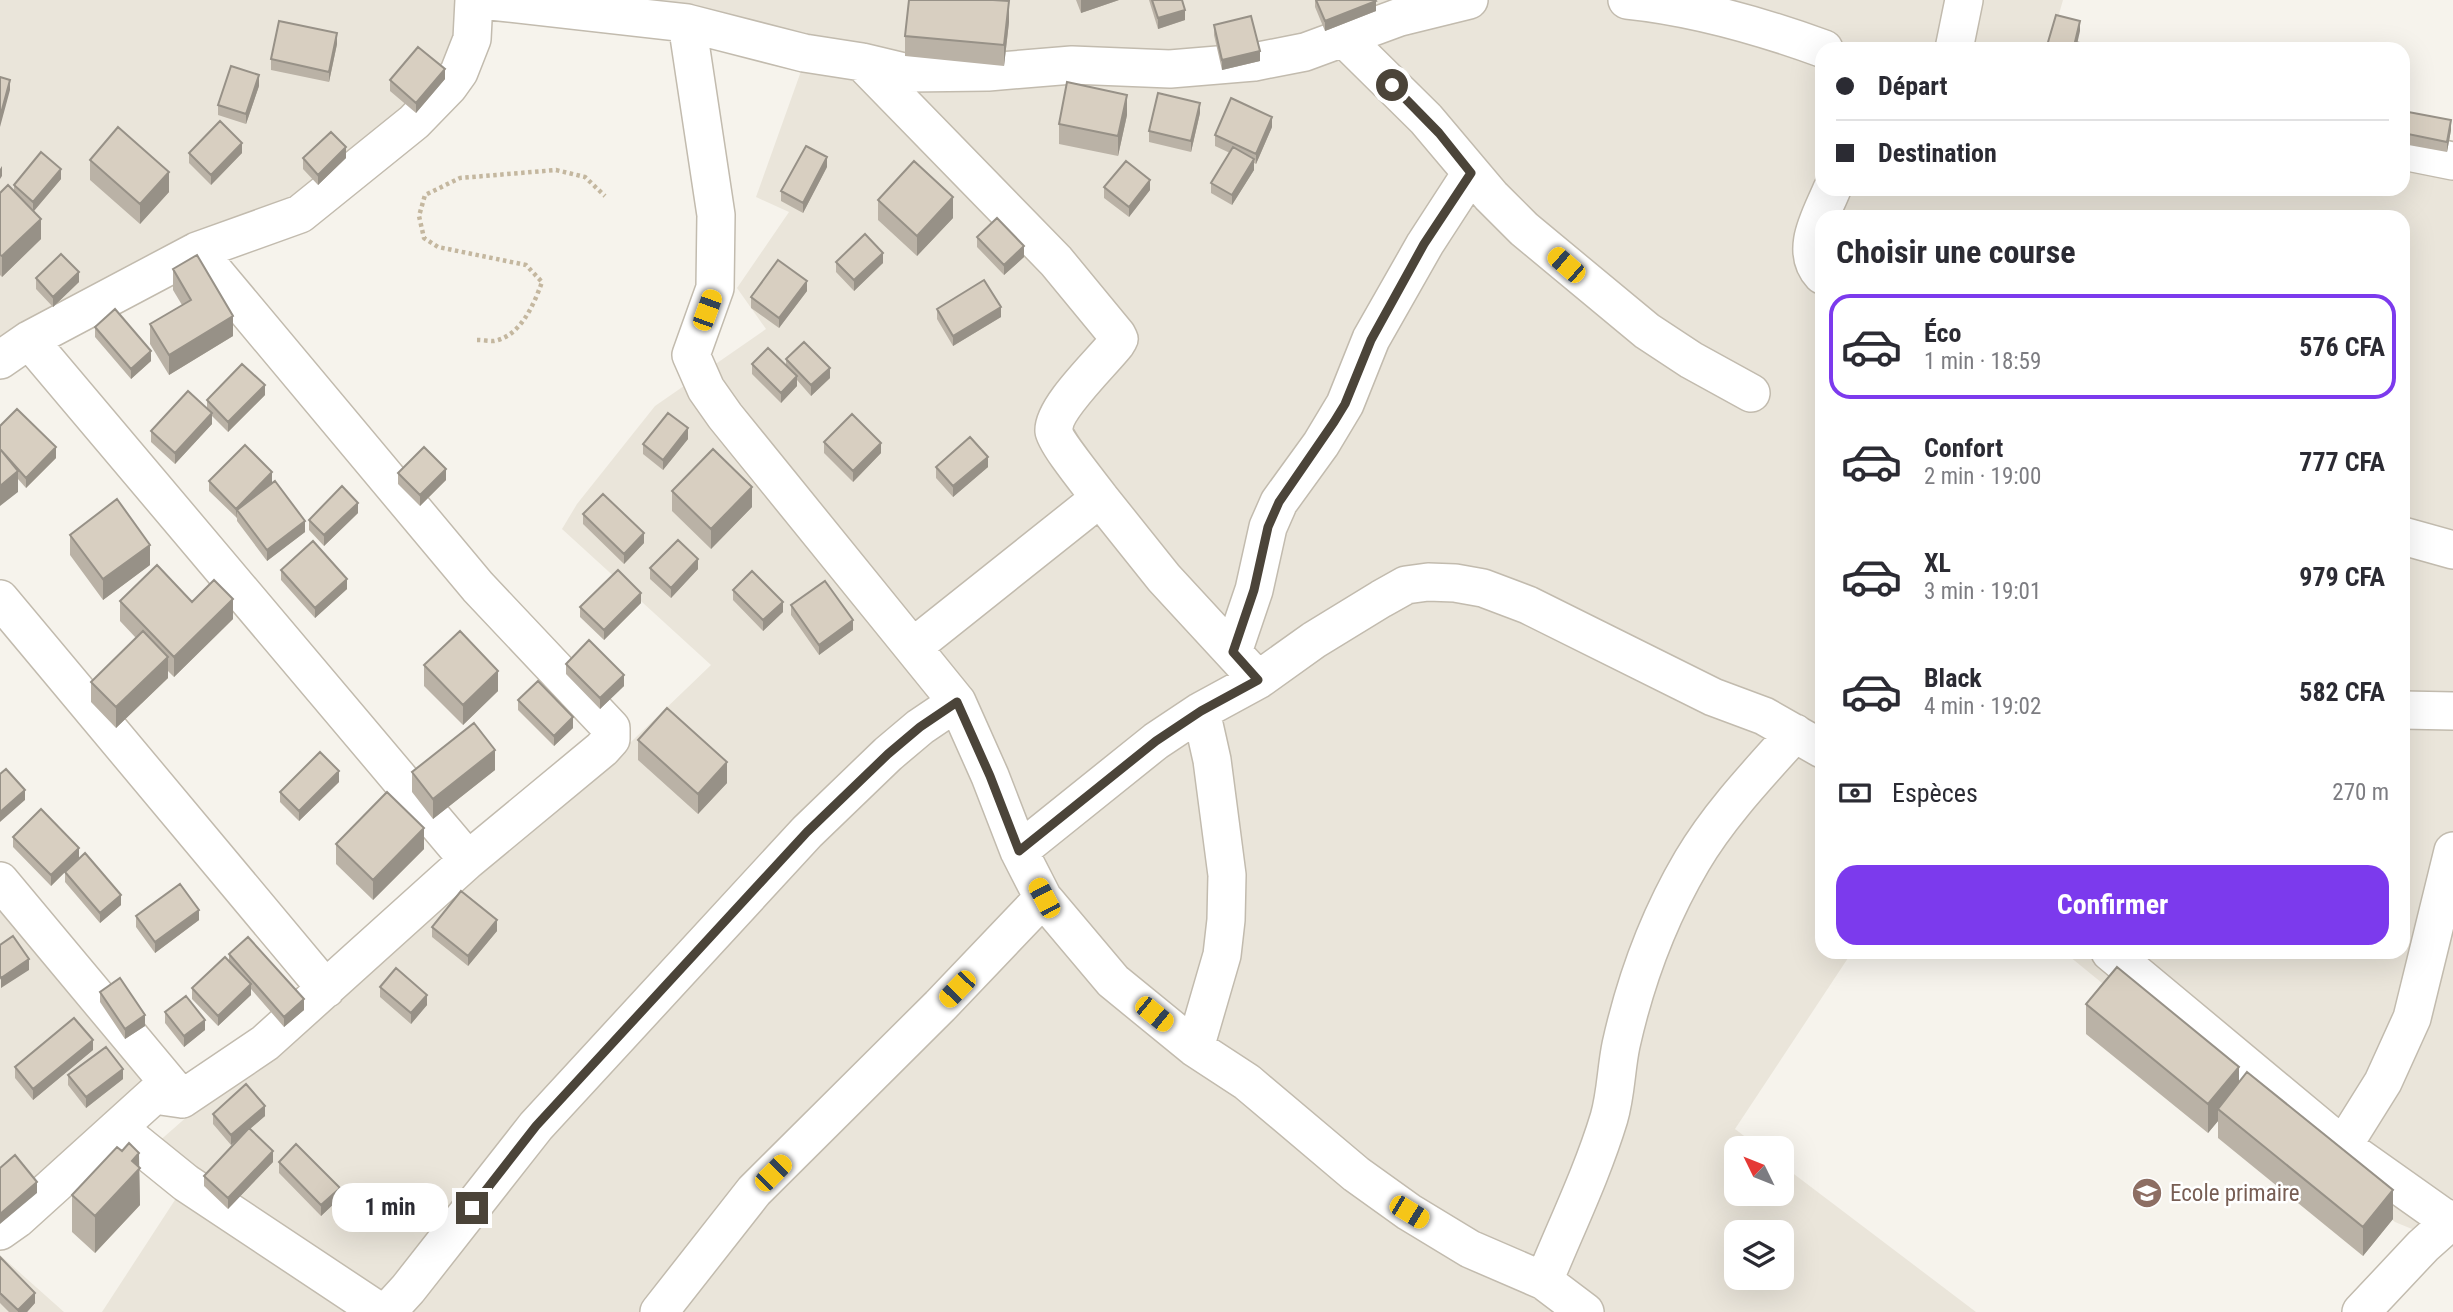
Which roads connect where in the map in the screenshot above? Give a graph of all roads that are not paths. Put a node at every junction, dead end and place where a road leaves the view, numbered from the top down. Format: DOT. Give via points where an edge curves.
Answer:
graph roads {
  1 [pos="474,0"];
  2 [pos="482,0"];
  3 [pos="1469,0"];
  4 [pos="1627,0"];
  5 [pos="1964,0"];
  6 [pos="687,23"];
  7 [pos="1345,38"];
  8 [pos="1955,42"];
  9 [pos="1815,46"];
  10 [pos="862,62"];
  11 [pos="2410,152"];
  12 [pos="2453,161"];
  13 [pos="1471,173"];
  14 [pos="1815,230"];
  15 [pos="197,251"];
  16 [pos="1815,268"];
  17 [pos="14,350"];
  18 [pos="1751,393"];
  19 [pos="1100,498"];
  20 [pos="2410,538"];
  21 [pos="2453,550"];
  22 [pos="0,599"];
  23 [pos="913,647"];
  24 [pos="1233,652"];
  25 [pos="1258,680"];
  26 [pos="957,702"];
  27 [pos="2410,709"];
  28 [pos="1201,711"];
  29 [pos="2453,711"];
  30 [pos="1808,741"];
  31 [pos="1019,851"];
  32 [pos="2453,857"];
  33 [pos="468,860"];
  34 [pos="0,881"];
  35 [pos="1044,898"];
  36 [pos="12,916"];
  37 [pos="2118,959"];
  38 [pos="326,989"];
  39 [pos="1195,1048"];
  40 [pos="182,1099"];
  41 [pos="118,1128"];
  42 [pos="2343,1146"];
  43 [pos="2452,1222"];
  44 [pos="0,1231"];
  45 [pos="1544,1281"];
  46 [pos="380,1312"];
  47 [pos="387,1312"];
  48 [pos="659,1312"];
  49 [pos="1585,1312"];
  50 [pos="2361,1312"];
  1 -- 15 [label="street" via="472,39 463,65 414,122 300,214"];
  2 -- 6 [label="street"];
  3 -- 7 [label="street" via="1400,17"];
  4 -- 9 [label="street" via="1668,4 1774,30"];
  5 -- 8 [label="street"];
  6 -- 10 [label="street" via="804,53"];
  6 -- 23 [label="street" via="716,215 715,288 691,355 725,416"];
  7 -- 10 [label="street" via="1254,62 1170,69 1072,65 908,73"];
  7 -- 13 [label="street" via="1426,119"];
  10 -- 19 [label="street" via="1056,261 1117,335 1116,344 1059,412 1054,431"];
  11 -- 12 [label="street"];
  13 -- 18 [label="street" via="1524,229 1616,308 1691,360"];
  13 -- 24 [label="street" via="1424,244 1321,444 1279,502"];
  14 -- 16 [label="street" via="1810,252"];
  15 -- 17 [label="street"];
  15 -- 33 [label="street" via="478,587 611,728 611,739 602,749"];
  17 -- 33 [label="street"];
  19 -- 23 [label="street"];
  19 -- 24 [label="street" via="1164,578"];
  20 -- 21 [label="street"];
  22 -- 38 [label="street"];
  23 -- 26 [label="street"];
  24 -- 25 [label="street"];
  25 -- 28 [label="street"];
  25 -- 30 [label="street" via="1406,585 1455,583 1528,605"];
  26 -- 31 [label="street"];
  26 -- 47 [label="street" via="888,754 807,832 536,1126"];
  27 -- 29 [label="street"];
  28 -- 31 [label="street" via="1156,741"];
  28 -- 39 [label="street" via="1209,737 1227,875 1222,955"];
  30 -- 45 [label="street" via="1713,831 1669,906 1631,1006 1610,1115 1597,1154"];
  31 -- 35 [label="street"];
  32 -- 42 [label="street" via="2412,1018 2383,1082"];
  33 -- 38 [label="street"];
  34 -- 36 [label="street"];
  35 -- 39 [label="street" via="1113,981"];
  35 -- 48 [label="street" via="754,1191"];
  36 -- 40 [label="street"];
  37 -- 42 [label="street"];
  38 -- 40 [label="street" via="265,1043"];
  39 -- 45 [label="street" via="1247,1083 1409,1212 1470,1249"];
  40 -- 41 [label="street" via="154,1096"];
  41 -- 44 [label="street"];
  41 -- 46 [label="street" via="186,1183"];
  42 -- 43 [label="street"];
  43 -- 50 [label="street"];
  45 -- 49 [label="street"];
}
